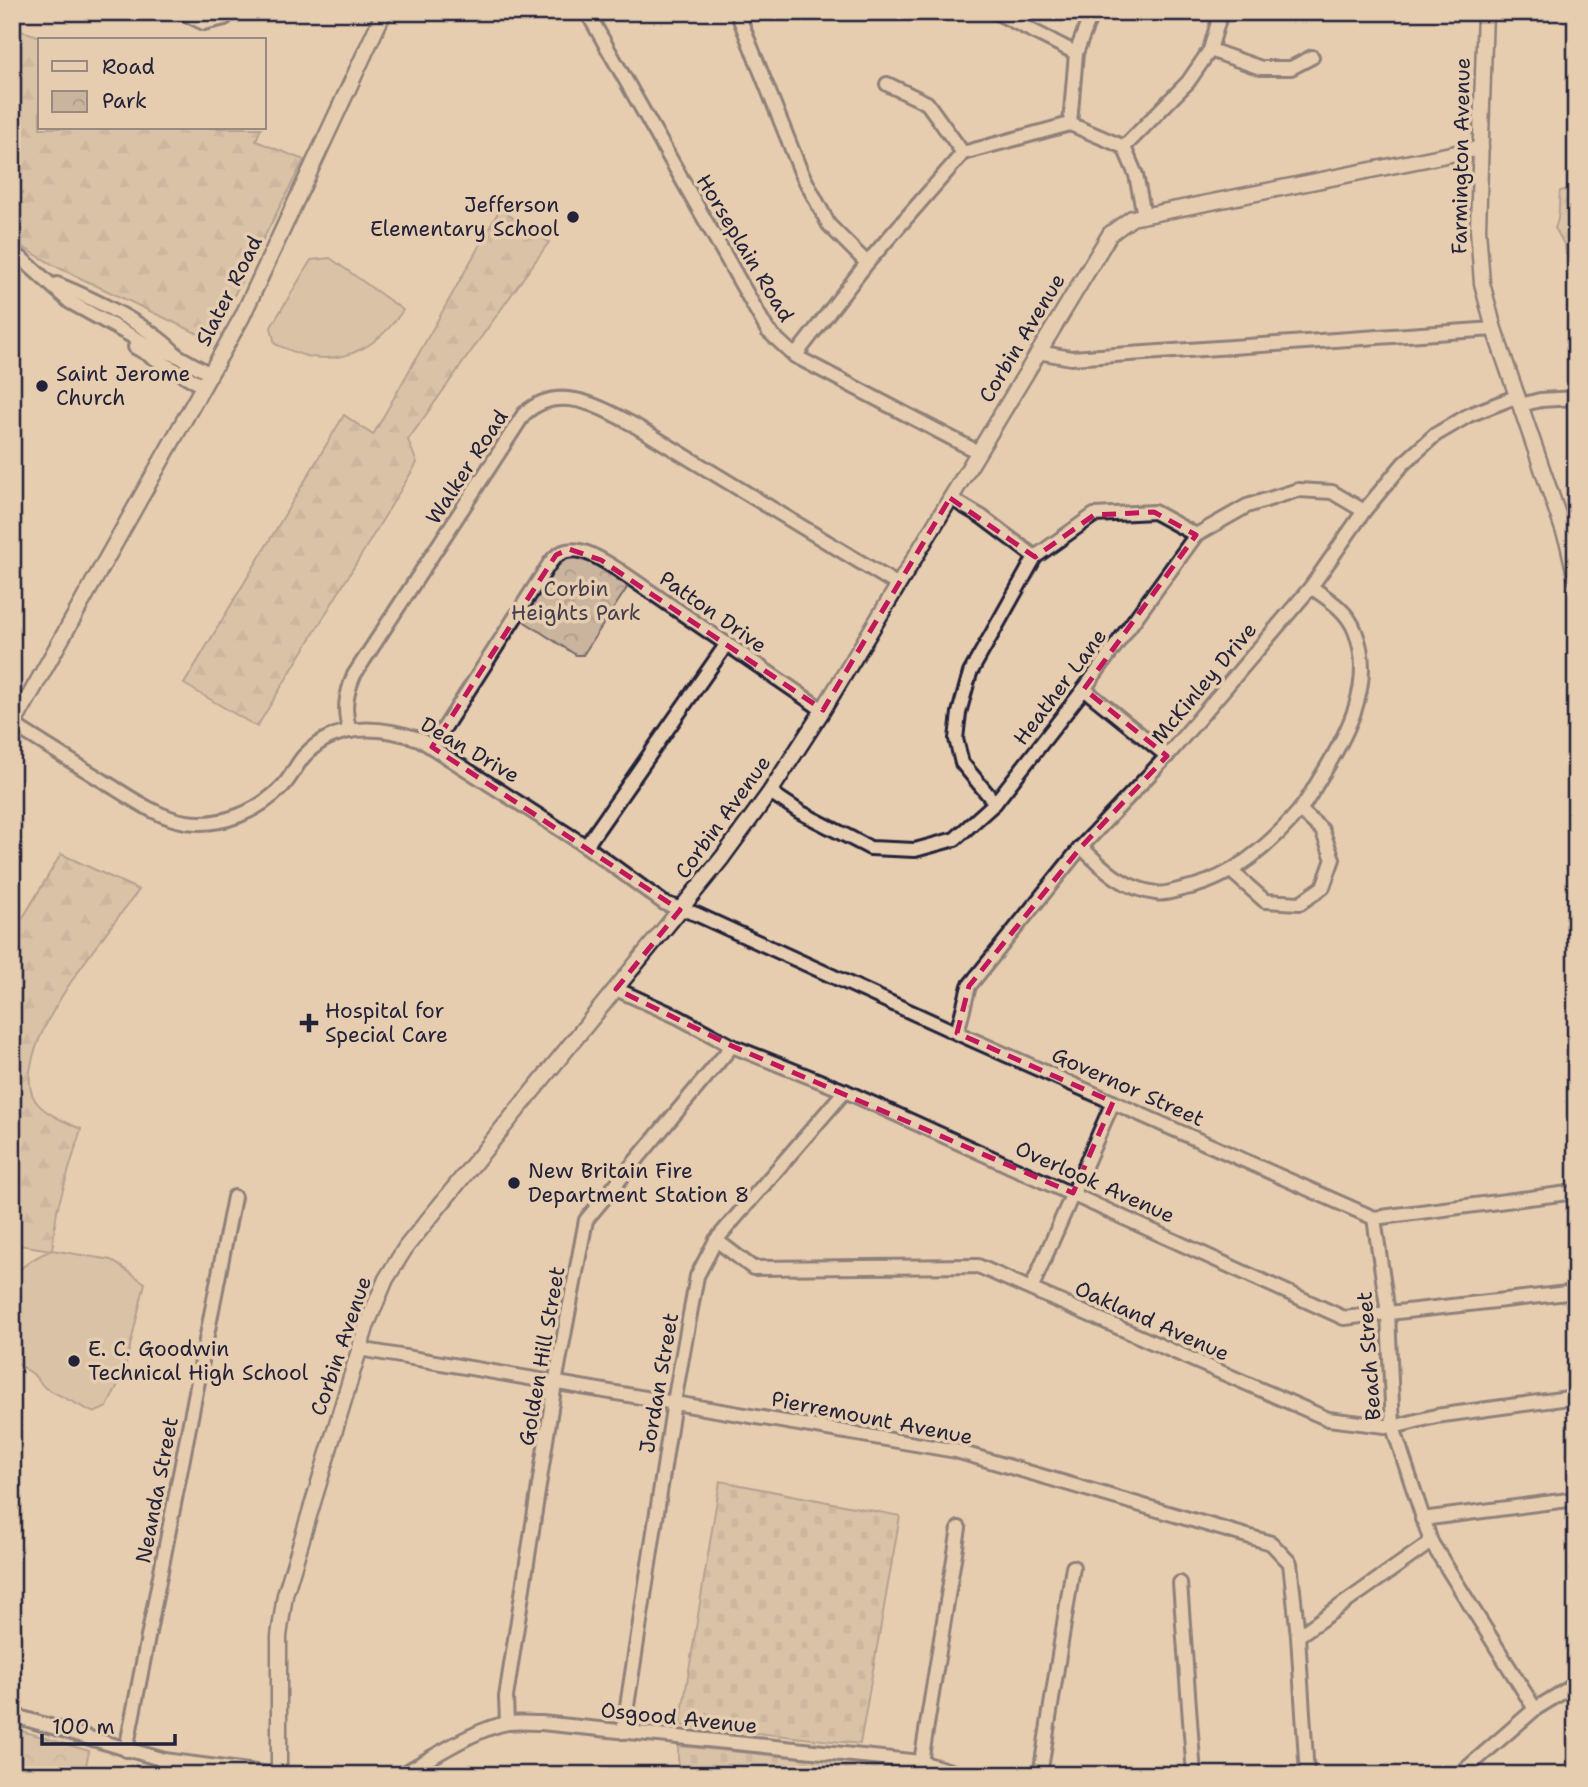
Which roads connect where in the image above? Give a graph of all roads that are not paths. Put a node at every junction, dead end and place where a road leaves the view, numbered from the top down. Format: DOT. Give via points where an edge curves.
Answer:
graph roads {
  1 [pos="181,12"];
  2 [pos="229,12"];
  3 [pos="384,12"];
  4 [pos="587,12"];
  5 [pos="737,12"];
  6 [pos="995,12"];
  7 [pos="1091,12"];
  8 [pos="1221,12"];
  9 [pos="1485,12"];
  10 [pos="1210,50"];
  11 [pos="1076,53"];
  12 [pos="1312,57"];
  13 [pos="887,84"];
  14 [pos="1070,124"];
  15 [pos="1124,147"];
  16 [pos="1482,148"];
  17 [pos="963,153"];
  18 [pos="1144,215"];
  19 [pos="12,256"];
  20 [pos="867,263"];
  21 [pos="47,279"];
  22 [pos="1494,329"];
  23 [pos="1038,352"];
  24 [pos="795,356"];
  25 [pos="206,380"];
  26 [pos="1576,398"];
  27 [pos="1519,401"];
  28 [pos="978,452"];
  29 [pos="950,498"];
  30 [pos="1364,511"];
  31 [pos="1196,535"];
  32 [pos="1572,544"];
  33 [pos="1035,557"];
  34 [pos="1576,579"];
  35 [pos="898,585"];
  36 [pos="1311,587"];
  37 [pos="726,645"];
  38 [pos="1084,690"];
  39 [pos="823,710"];
  40 [pos="13,726"];
  41 [pos="349,731"];
  42 [pos="432,747"];
  43 [pos="1167,756"];
  44 [pos="770,792"];
  45 [pos="995,803"];
  46 [pos="1300,810"];
  47 [pos="586,846"];
  48 [pos="1081,847"];
  49 [pos="1231,871"];
  50 [pos="681,909"];
  51 [pos="616,989"];
  52 [pos="957,1033"];
  53 [pos="732,1046"];
  54 [pos="845,1091"];
  55 [pos="1113,1102"];
  56 [pos="1576,1192"];
  57 [pos="1073,1193"];
  58 [pos="234,1197"];
  59 [pos="1374,1218"];
  60 [pos="716,1240"];
  61 [pos="1031,1289"];
  62 [pos="1576,1292"];
  63 [pos="1388,1313"];
  64 [pos="359,1349"];
  65 [pos="555,1383"];
  66 [pos="1576,1397"];
  67 [pos="674,1402"];
  68 [pos="1393,1427"];
  69 [pos="1576,1499"];
  70 [pos="1422,1519"];
  71 [pos="959,1528"];
  72 [pos="1431,1542"];
  73 [pos="1073,1567"];
  74 [pos="1180,1583"];
  75 [pos="1298,1636"];
  76 [pos="1576,1684"];
  77 [pos="1535,1709"];
  78 [pos="12,1715"];
  79 [pos="507,1723"];
  80 [pos="623,1732"];
  81 [pos="126,1750"];
  82 [pos="164,1760"];
  83 [pos="921,1762"];
  84 [pos="161,1775"];
  85 [pos="279,1775"];
  86 [pos="400,1775"];
  87 [pos="964,1775"];
  88 [pos="1040,1775"];
  89 [pos="1194,1775"];
  90 [pos="1307,1775"];
  91 [pos="1459,1775"];
  1 -- 2 [label="street" via="204,23 225,18"];
  3 -- 25 [label="main road, Slater Road" via="243,317"];
  4 -- 24 [label="street, Horseplain Road" via="768,331"];
  5 -- 20 [label="street" via="801,172 829,225"];
  6 -- 11 [label="street"];
  7 -- 11 [label="street"];
  8 -- 10 [label="street"];
  9 -- 16 [label="main road, Farmington Avenue"];
  10 -- 12 [label="street" via="1261,68 1291,68"];
  10 -- 15 [label="street" via="1188,82"];
  11 -- 14 [label="street"];
  13 -- 17 [label="street" via="928,103"];
  14 -- 15 [label="street"];
  14 -- 17 [label="street"];
  15 -- 18 [label="street" via="1136,175"];
  16 -- 18 [label="main road, Corbin Avenue"];
  16 -- 22 [label="main road, Farmington Avenue" via="1479,243 1482,283"];
  17 -- 20 [label="street"];
  18 -- 23 [label="main road, Corbin Avenue" via="1123,222 1110,234"];
  19 -- 21 [label="street"];
  20 -- 24 [label="street"];
  21 -- 25 [label="street" via="70,302 148,345 178,356"];
  21 -- 25 [label="street" via="74,312"];
  22 -- 23 [label="street" via="1071,358"];
  22 -- 27 [label="main road, Farmington Avenue"];
  23 -- 28 [label="main road, Corbin Avenue"];
  24 -- 28 [label="street, Horseplain Road"];
  25 -- 40 [label="main road, Slater Road"];
  26 -- 27 [label="street, McKinley Drive"];
  27 -- 30 [label="street, McKinley Drive" via="1469,415 1435,435 1403,464"];
  27 -- 32 [label="main road, Farmington Avenue"];
  28 -- 29 [label="main road, Corbin Avenue"];
  29 -- 33 [label="street"];
  29 -- 35 [label="main road, Corbin Avenue"];
  30 -- 31 [label="street, Heather Lane" via="1332,492 1298,490 1247,506"];
  30 -- 36 [label="street, McKinley Drive"];
  31 -- 33 [label="street" via="1154,512 1094,514"];
  31 -- 38 [label="street, Heather Lane"];
  32 -- 34 [label="main road, Farmington Avenue"];
  33 -- 45 [label="street" via="970,673 959,713 956,739 962,763"];
  35 -- 39 [label="main road, Corbin Avenue"];
  35 -- 41 [label="street, Walker Road" via="603,408 581,399 551,400 524,414 358,667 346,697"];
  36 -- 43 [label="street, McKinley Drive"];
  36 -- 46 [label="street" via="1338,605 1355,629 1363,662 1360,697 1336,752"];
  37 -- 39 [label="street, Patton Drive"];
  37 -- 42 [label="street, Patton Drive" via="601,560 578,550 562,551"];
  37 -- 47 [label="street"];
  38 -- 43 [label="street"];
  38 -- 45 [label="street, Heather Lane"];
  39 -- 44 [label="main road, Corbin Avenue"];
  40 -- 41 [label="street, Dean Drive" via="147,808 185,822 223,821 251,811 283,786 311,750"];
  41 -- 42 [label="street, Dean Drive" via="392,730"];
  42 -- 47 [label="street, Dean Drive"];
  43 -- 48 [label="street, McKinley Drive"];
  44 -- 45 [label="street, Heather Lane" via="870,848 915,850 955,839"];
  44 -- 50 [label="main road, Corbin Avenue"];
  46 -- 49 [label="street"];
  46 -- 49 [label="street" via="1322,831 1333,859 1323,887 1300,903 1265,901"];
  47 -- 50 [label="street, Dean Drive" via="664,903"];
  48 -- 49 [label="street" via="1114,879 1157,894 1199,886"];
  48 -- 52 [label="street, McKinley Drive" via="969,986"];
  50 -- 51 [label="main road, Corbin Avenue"];
  50 -- 52 [label="street, Governor Street"];
  51 -- 53 [label="street, Overlook Avenue"];
  51 -- 64 [label="main road, Corbin Avenue" via="406,1247 378,1295"];
  52 -- 55 [label="street, Governor Street"];
  53 -- 54 [label="street, Overlook Avenue"];
  53 -- 65 [label="street, Golden Hill Street" via="586,1220"];
  54 -- 57 [label="street, Overlook Avenue"];
  54 -- 60 [label="street, Jordan Street"];
  55 -- 57 [label="street"];
  55 -- 59 [label="street, Governor Street"];
  56 -- 59 [label="street"];
  57 -- 61 [label="street"];
  57 -- 63 [label="street, Overlook Avenue" via="1344,1318"];
  58 -- 81 [label="street, Neanda Street"];
  59 -- 63 [label="street, Beach Street"];
  60 -- 61 [label="street, Oakland Avenue" via="753,1268 978,1266"];
  60 -- 67 [label="street, Jordan Street" via="697,1276"];
  61 -- 68 [label="street, Oakland Avenue" via="1328,1419"];
  62 -- 63 [label="street, Overlook Avenue"];
  63 -- 68 [label="street, Beach Street"];
  64 -- 65 [label="street, Pierremount Avenue"];
  64 -- 85 [label="main road, Corbin Avenue" via="282,1608"];
  65 -- 67 [label="street, Pierremount Avenue"];
  65 -- 79 [label="street, Golden Hill Street" via="506,1697"];
  66 -- 68 [label="street, Oakland Avenue" via="1436,1416"];
  67 -- 75 [label="street, Pierremount Avenue" via="956,1451 1271,1543 1290,1563"];
  67 -- 80 [label="street, Jordan Street"];
  68 -- 70 [label="street, Beach Street"];
  69 -- 70 [label="street"];
  70 -- 72 [label="street, Beach Street"];
  71 -- 83 [label="street"];
  72 -- 75 [label="street"];
  72 -- 77 [label="street, Beach Street"];
  73 -- 88 [label="street"];
  74 -- 89 [label="street"];
  75 -- 90 [label="street, Pierremount Avenue"];
  76 -- 77 [label="street"];
  77 -- 91 [label="street"];
  78 -- 81 [label="street"];
  79 -- 80 [label="street, Osgood Avenue"];
  79 -- 86 [label="street, Osgood Avenue" via="464,1738"];
  80 -- 83 [label="street, Osgood Avenue"];
  81 -- 82 [label="street"];
  82 -- 84 [label="street"];
  82 -- 85 [label="street"];
  83 -- 87 [label="street, Osgood Avenue"];
}
